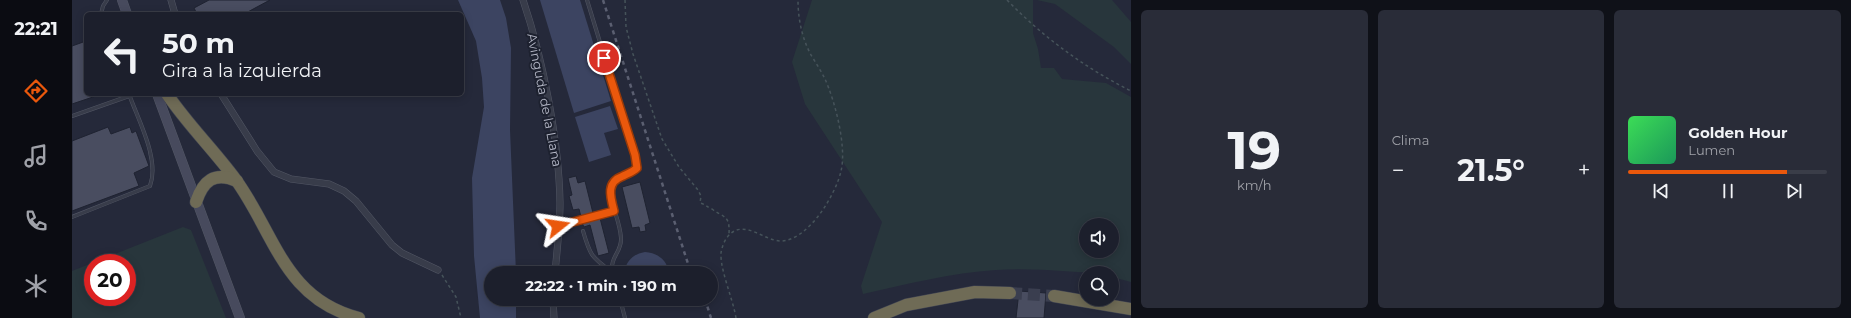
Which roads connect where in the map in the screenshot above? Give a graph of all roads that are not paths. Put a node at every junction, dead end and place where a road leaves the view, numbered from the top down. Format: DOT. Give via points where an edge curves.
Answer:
graph roads {
  1 [pos="108,0"];
  2 [pos="122,0"];
  3 [pos="171,0"];
  4 [pos="523,0"];
  5 [pos="587,0"];
  6 [pos="102,12"];
  7 [pos="126,12"];
  8 [pos="174,12"];
  9 [pos="126,96"];
  10 [pos="129,96"];
  11 [pos="158,96"];
  12 [pos="168,96"];
  13 [pos="222,96"];
  14 [pos="72,116"];
  15 [pos="237,181"];
  16 [pos="196,202"];
  17 [pos="614,211"];
  18 [pos="72,217"];
  19 [pos="558,226"];
  20 [pos="583,231"];
  21 [pos="555,266"];
  22 [pos="604,266"];
  23 [pos="612,266"];
  24 [pos="438,270"];
  25 [pos="1010,293"];
  26 [pos="1054,296"];
  27 [pos="553,306"];
  28 [pos="622,306"];
  29 [pos="1131,309"];
  30 [pos="240,318"];
  31 [pos="360,318"];
  32 [pos="554,318"];
  33 [pos="625,318"];
  34 [pos="874,318"];
  1 -- 6 [label="lane"];
  2 -- 7 [label="main road"];
  3 -- 8 [label="street"];
  4 -- 19 [label="street, Avinguda de la Llana" via="537,49 551,120 559,175"];
  5 -- 17 [label="lane" via="637,163 634,171 616,179 612,185 610,195"];
  9 -- 14 [label="lane"];
  10 -- 18 [label="lane" via="153,160 154,178 150,186"];
  11 -- 16 [label="main road"];
  12 -- 15 [label="highway" via="186,121"];
  13 -- 24 [label="street" via="257,151 274,172 291,179 329,184 344,191 356,201 392,245 402,253"];
  15 -- 16 [label="highway" via="225,177 212,178 202,187"];
  15 -- 31 [label="highway" via="278,254 299,283 332,308"];
  16 -- 30 [label="main road"];
  17 -- 19 [label="lane"];
  17 -- 23 [label="lane" via="621,243 612,260"];
  19 -- 21 [label="street, Avinguda de la Llana"];
  20 -- 22 [label="lane" via="590,254"];
  25 -- 34 [label="highway" via="975,292 906,305"];
  26 -- 29 [label="highway"];
  27 -- 32 [label="street"];
  28 -- 33 [label="lane"];
}
